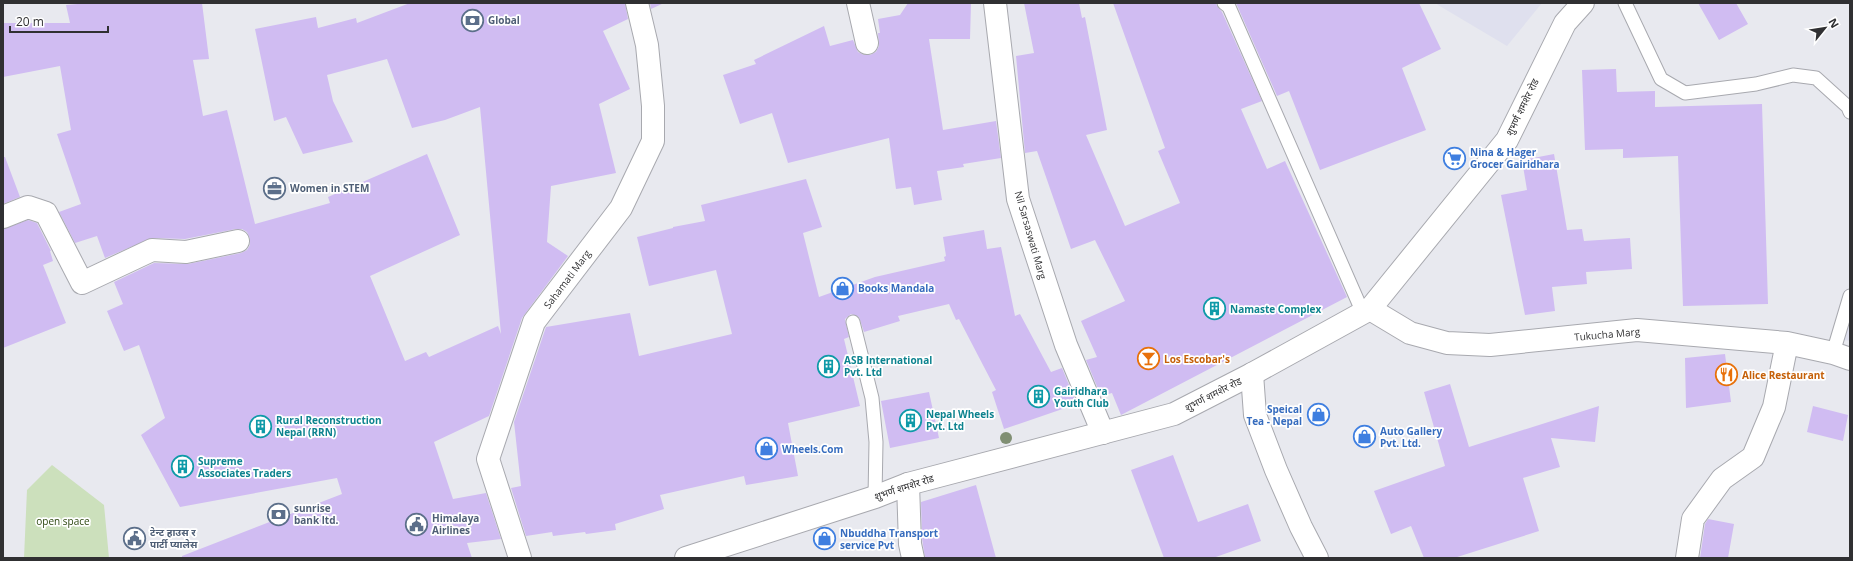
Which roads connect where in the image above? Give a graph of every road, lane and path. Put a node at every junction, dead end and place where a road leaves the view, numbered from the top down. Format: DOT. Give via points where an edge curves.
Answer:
graph roads {
  1 [pos="637,3"];
  2 [pos="858,3"];
  3 [pos="995,3"];
  4 [pos="1224,3"];
  5 [pos="1583,3"];
  6 [pos="1626,3"];
  7 [pos="867,43"];
  8 [pos="1850,112"];
  9 [pos="3,217"];
  10 [pos="238,241"];
  11 [pos="1850,296"];
  12 [pos="1366,311"];
  13 [pos="853,322"];
  14 [pos="1787,343"];
  15 [pos="1841,356"];
  16 [pos="1252,374"];
  17 [pos="1103,433"];
  18 [pos="908,484"];
  19 [pos="875,497"];
  20 [pos="718,553"];
  21 [pos="520,558"];
  22 [pos="686,558"];
  23 [pos="913,558"];
  24 [pos="1318,558"];
  25 [pos="1687,558"];
  1 -- 21 [label="street, Sahamati Marg" via="647,45 653,106 653,141 621,208 534,322 488,458"];
  2 -- 7 [label="street"];
  3 -- 17 [label="street, Nil Sarsaswati Marg" via="1018,199 1066,345"];
  4 -- 12 [label="lane" via="1229,7"];
  5 -- 12 [label="street, शुभर्ण शमशेर रोड" via="1565,23 1507,140"];
  6 -- 8 [label="lane" via="1661,79 1685,93 1756,84 1793,75 1816,78 1848,107"];
  9 -- 10 [label="street" via="28,207 46,213 82,282 152,250 186,252"];
  11 -- 15 [label="lane"];
  12 -- 14 [label="street, Tukucha Marg" via="1410,333 1448,343 1490,345 1637,330"];
  12 -- 16 [label="street, शुभर्ण शमशेर रोड"];
  13 -- 19 [label="lane" via="872,398 876,442"];
  14 -- 15 [label="street, Tukucha Marg"];
  14 -- 25 [label="street" via="1774,407 1753,457 1722,479 1693,519"];
  16 -- 17 [label="street, शुभर्ण शमशेर रोड" via="1174,414"];
  16 -- 24 [label="street" via="1255,415 1301,527"];
  17 -- 18 [label="street, शुभर्ण शमशेर रोड"];
  18 -- 19 [label="street, शुभर्ण शमशेर रोड"];
  18 -- 23 [label="street" via="910,544"];
  19 -- 20 [label="street, शुभर्ण शमशेर रोड"];
  20 -- 22 [label="street, शुभर्ण शमशेर रोड"];
}
